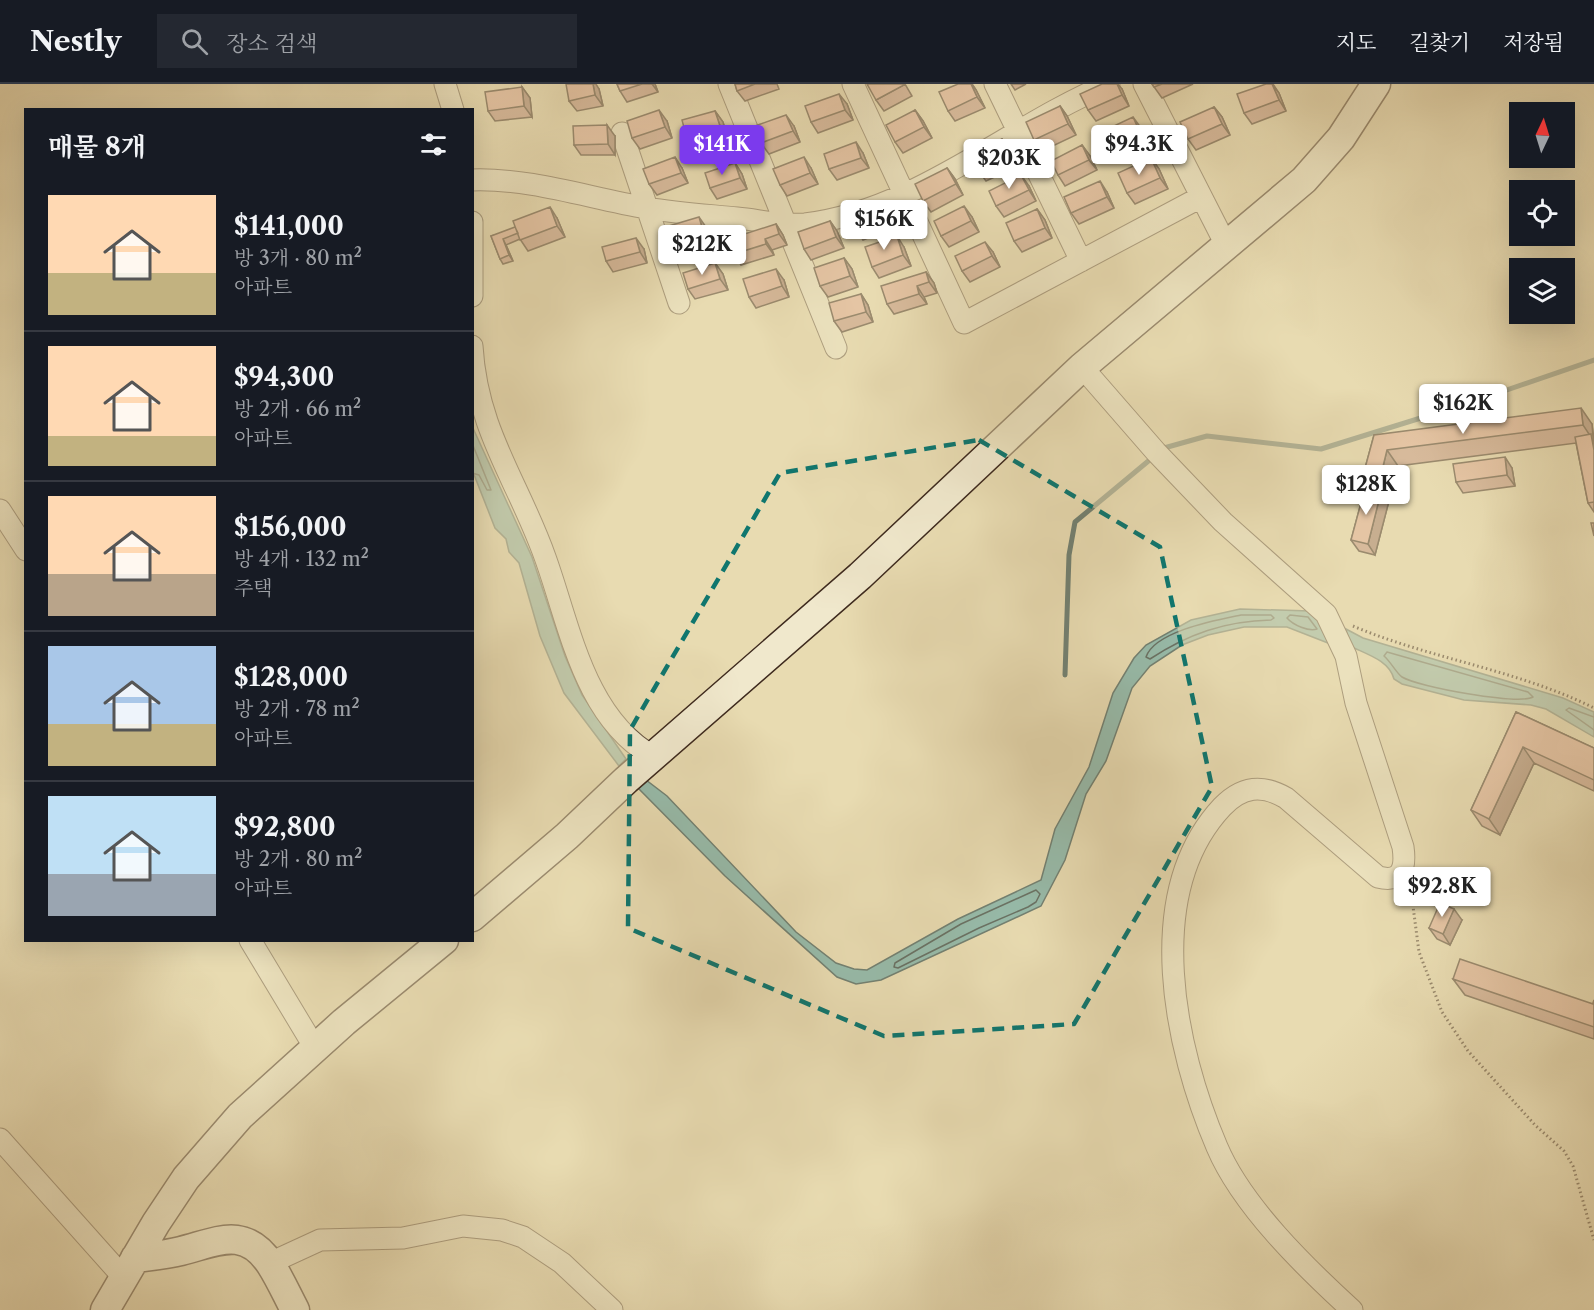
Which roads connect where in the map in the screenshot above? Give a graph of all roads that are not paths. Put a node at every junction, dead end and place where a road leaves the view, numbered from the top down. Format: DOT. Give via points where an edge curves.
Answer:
graph roads {
  1 [pos="445,84"];
  2 [pos="729,84"];
  3 [pos="853,84"];
  4 [pos="995,84"];
  5 [pos="1109,84"];
  6 [pos="1144,84"];
  7 [pos="1376,84"];
  8 [pos="452,108"];
  9 [pos="622,133"];
  10 [pos="1018,133"];
  11 [pos="474,180"];
  12 [pos="904,194"];
  13 [pos="1201,197"];
  14 [pos="648,208"];
  15 [pos="785,223"];
  16 [pos="1227,247"];
  17 [pos="1081,261"];
  18 [pos="679,303"];
  19 [pos="836,348"];
  20 [pos="474,366"];
  21 [pos="1082,367"];
  22 [pos="0,510"];
  23 [pos="24,547"];
  24 [pos="641,767"];
  25 [pos="474,915"];
  26 [pos="251,942"];
  27 [pos="442,942"];
  28 [pos="315,1048"];
  29 [pos="0,1139"];
  30 [pos="270,1263"];
  31 [pos="129,1268"];
  32 [pos="105,1310"];
  33 [pos="295,1310"];
  34 [pos="612,1310"];
  35 [pos="1352,1310"];
  1 -- 8 [label="street"];
  2 -- 15 [label="street"];
  3 -- 12 [label="street"];
  4 -- 10 [label="street"];
  5 -- 10 [label="street"];
  6 -- 13 [label="street"];
  7 -- 16 [label="street" via="1327,156"];
  9 -- 14 [label="street"];
  10 -- 12 [label="street"];
  10 -- 17 [label="street"];
  11 -- 14 [label="street" via="515,179"];
  12 -- 15 [label="street" via="852,213 804,224"];
  12 -- 17 [label="street" via="964,323"];
  13 -- 16 [label="street"];
  13 -- 17 [label="street"];
  14 -- 15 [label="street"];
  14 -- 18 [label="street"];
  15 -- 19 [label="street"];
  16 -- 21 [label="street"];
  20 -- 24 [label="street" via="487,426 545,557 567,629 591,687 634,746"];
  21 -- 24 [label="street" via="860,576"];
  21 -- 35 [label="street" via="1155,452 1223,522 1326,614 1346,656 1359,714 1402,847 1404,870 1394,878 1378,878 1286,798 1256,787 1240,792 1227,802 1196,844 1182,877 1175,922 1175,1002 1185,1052 1216,1146 1252,1206 1318,1279"];
  22 -- 23 [label="street"];
  24 -- 25 [label="street"];
  26 -- 28 [label="street"];
  27 -- 28 [label="street"];
  28 -- 31 [label="street" via="257,1098 204,1156"];
  29 -- 31 [label="street"];
  30 -- 31 [label="street" via="253,1245 223,1238"];
  30 -- 33 [label="street"];
  30 -- 34 [label="street" via="320,1240 403,1238 463,1226 502,1230 523,1237 562,1263"];
  31 -- 32 [label="street"];
}
